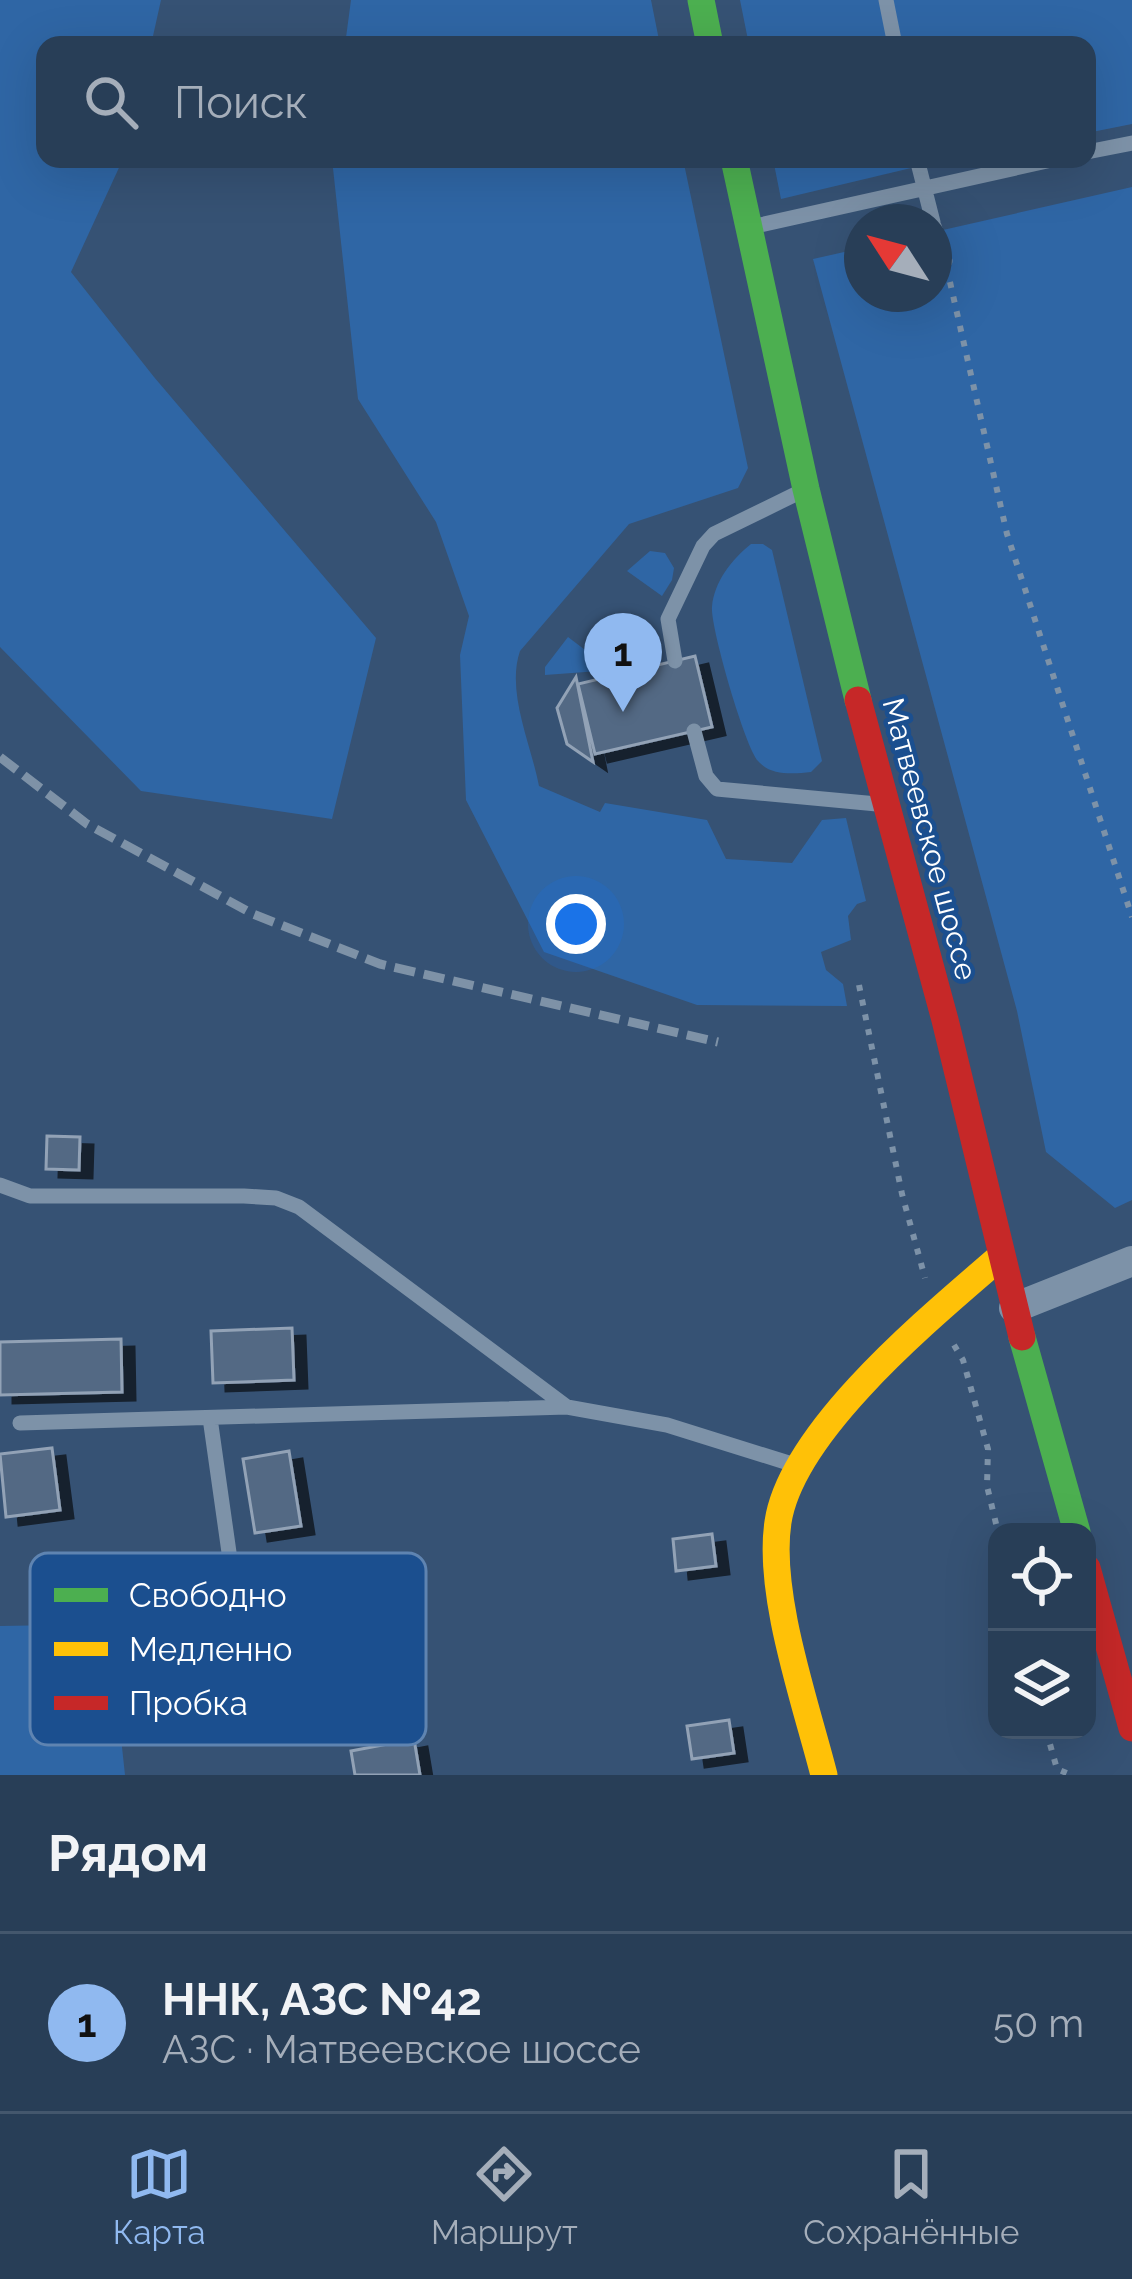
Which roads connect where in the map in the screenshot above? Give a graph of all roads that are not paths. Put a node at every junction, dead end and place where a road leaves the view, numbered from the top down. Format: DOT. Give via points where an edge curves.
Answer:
graph roads {
  1 [pos="701,0"];
  2 [pos="886,0"];
  3 [pos="708,36"];
  4 [pos="893,36"];
  5 [pos="1132,143"];
  6 [pos="1096,150"];
  7 [pos="736,168"];
  8 [pos="919,168"];
  9 [pos="1014,168"];
  10 [pos="922,188"];
  11 [pos="927,204"];
  12 [pos="748,227"];
  13 [pos="806,489"];
  14 [pos="675,661"];
  15 [pos="694,731"];
  16 [pos="884,805"];
  17 [pos="0,1185"];
  18 [pos="1000,1257"];
  19 [pos="1132,1262"];
  20 [pos="1014,1308"];
  21 [pos="567,1407"];
  22 [pos="210,1418"];
  23 [pos="20,1423"];
  24 [pos="798,1466"];
  25 [pos="1074,1523"];
  26 [pos="231,1553"];
  27 [pos="1096,1600"];
  28 [pos="1132,1728"];
  29 [pos="824,1775"];
  1 -- 3 [label="main road"];
  2 -- 4 [label="lane"];
  5 -- 6 [label="lane"];
  7 -- 12 [label="main road, Матвеевское шоссе"];
  8 -- 10 [label="lane"];
  9 -- 10 [label="lane"];
  10 -- 11 [label="lane"];
  10 -- 12 [label="lane"];
  12 -- 13 [label="main road, Матвеевское шоссе"];
  13 -- 14 [label="lane" via="703,545 668,620"];
  13 -- 16 [label="main road, Матвеевское шоссе"];
  15 -- 16 [label="lane" via="717,789"];
  16 -- 18 [label="main road, Матвеевское шоссе"];
  17 -- 21 [label="lane" via="30,1196 244,1196 299,1207"];
  18 -- 20 [label="main road, Матвеевское шоссе"];
  18 -- 24 [label="main road" via="891,1352"];
  19 -- 20 [label="street"];
  20 -- 25 [label="main road, Матвеевское шоссе"];
  21 -- 22 [label="lane"];
  21 -- 24 [label="lane" via="667,1425"];
  22 -- 23 [label="lane"];
  22 -- 26 [label="lane"];
  24 -- 29 [label="main road" via="778,1522 781,1584"];
  27 -- 28 [label="main road"];
}
